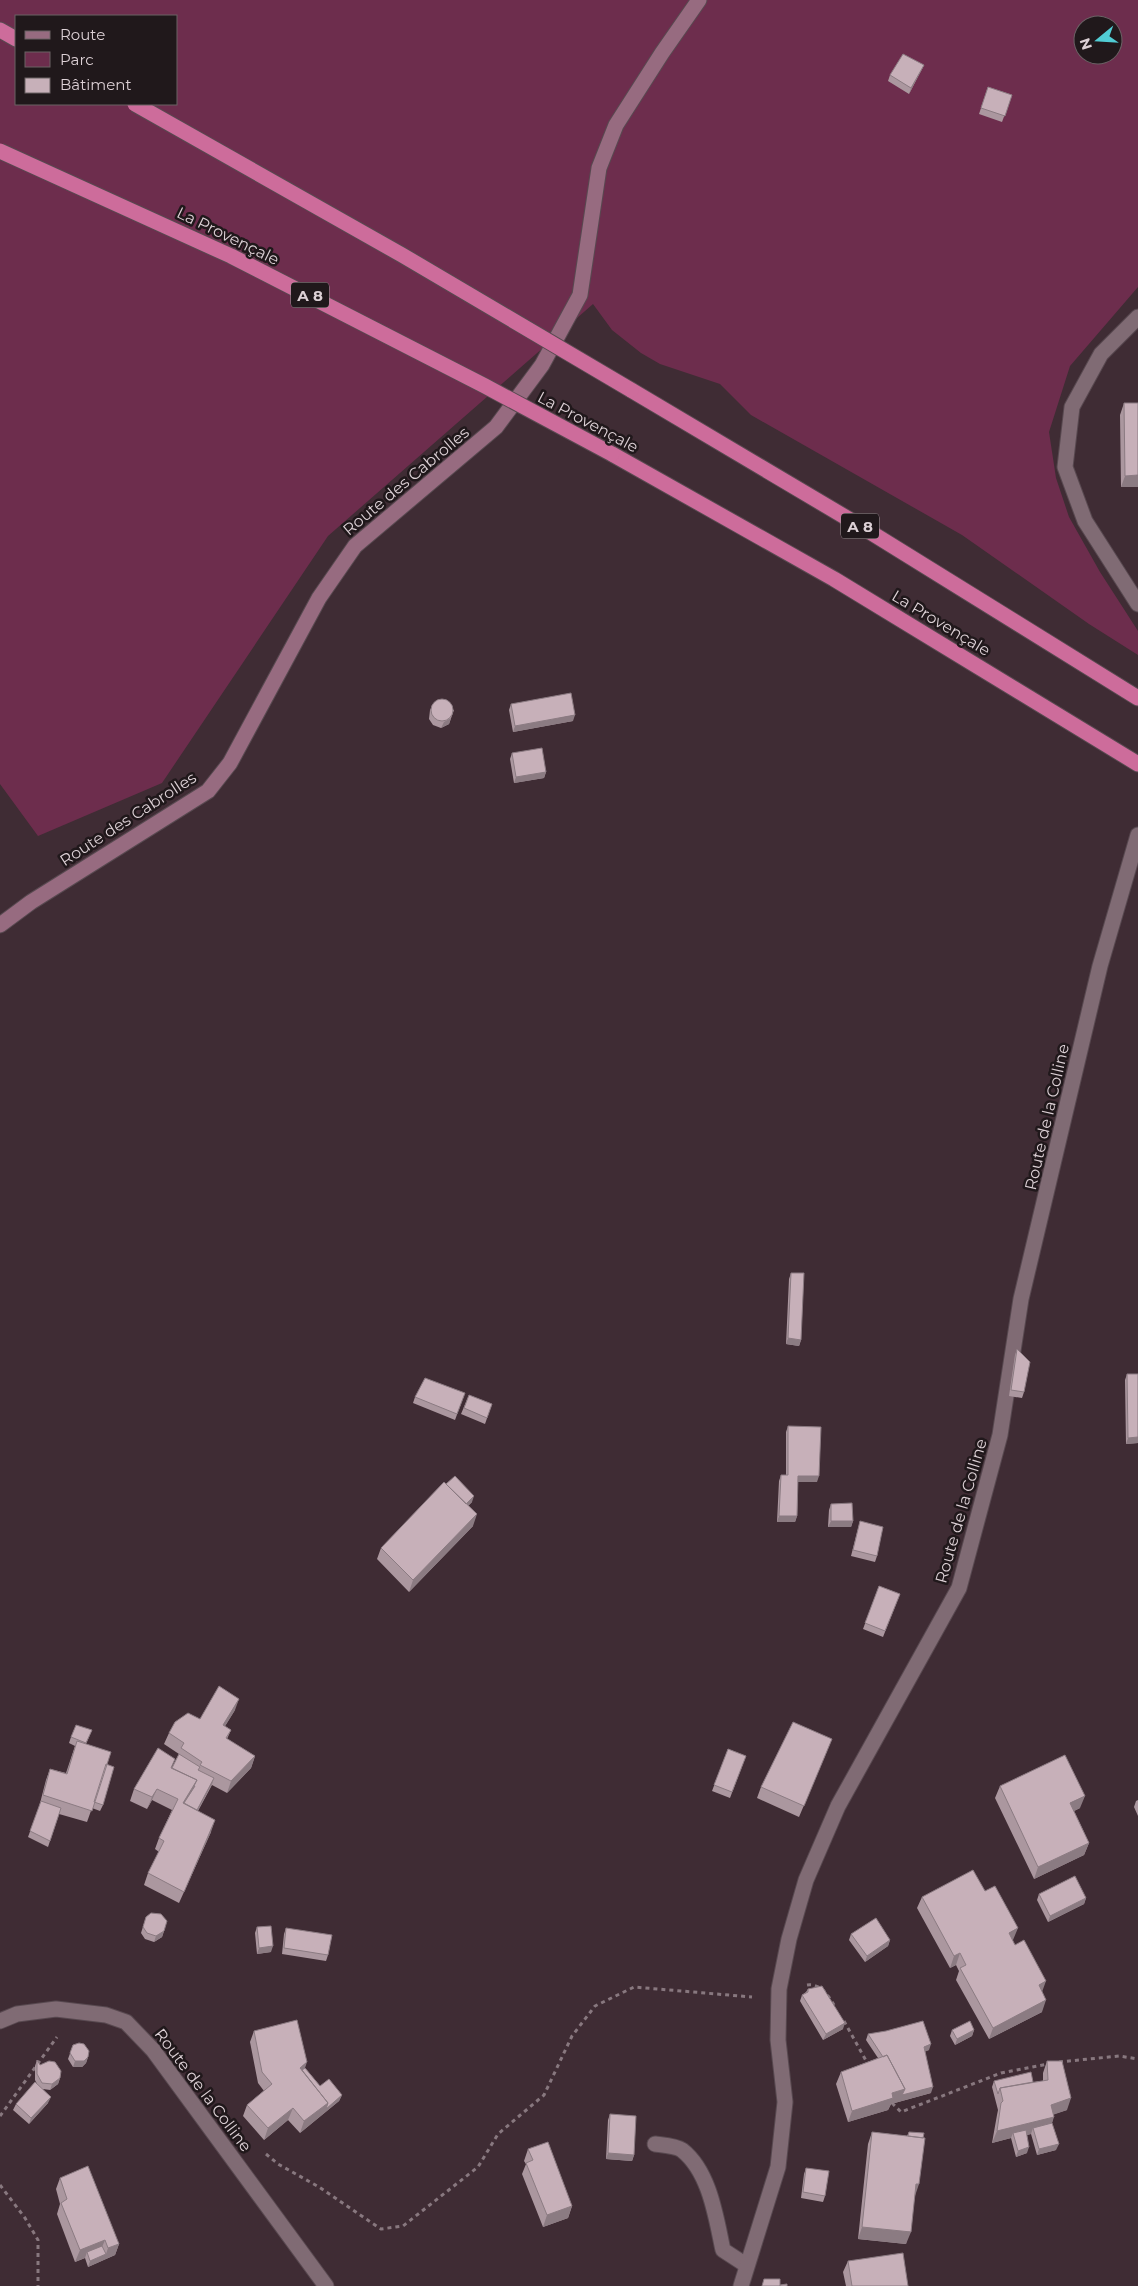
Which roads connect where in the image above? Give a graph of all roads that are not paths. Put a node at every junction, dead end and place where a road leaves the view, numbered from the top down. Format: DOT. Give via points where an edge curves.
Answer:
graph roads {
  1 [pos="699,0"];
  2 [pos="0,30"];
  3 [pos="15,38"];
  4 [pos="137,105"];
  5 [pos="0,151"];
  6 [pos="1138,317"];
  7 [pos="1138,604"];
  8 [pos="1138,698"];
  9 [pos="1138,764"];
  10 [pos="1138,836"];
  11 [pos="0,926"];
  12 [pos="0,2021"];
  13 [pos="655,2144"];
  14 [pos="746,2265"];
  15 [pos="326,2286"];
  16 [pos="741,2286"];
  1 -- 11 [label="street, Route des Cabrolles" via="616,125 599,168 580,295 542,365 496,427 355,546 319,598 230,763 208,791 31,902"];
  2 -- 3 [label="highway"];
  4 -- 8 [label="highway, A 8, bridge" via="394,250 631,390 862,527"];
  5 -- 9 [label="highway, La Provençale / A 8, bridge" via="231,256 612,454 834,579"];
  6 -- 7 [label="street" via="1102,354 1072,407 1065,467 1085,521"];
  10 -- 14 [label="street, Route de la Colline" via="1100,966 1021,1299 1000,1435 960,1588 838,1806 806,1880 789,1939 779,1989 778,2040 786,2102 778,2167"];
  12 -- 15 [label="street, Route de la Colline" via="17,2014 56,2009 106,2015 126,2022 153,2050"];
  13 -- 14 [label="street" via="681,2150 704,2176 723,2250"];
  14 -- 16 [label="street, Route de la Colline"];
}
